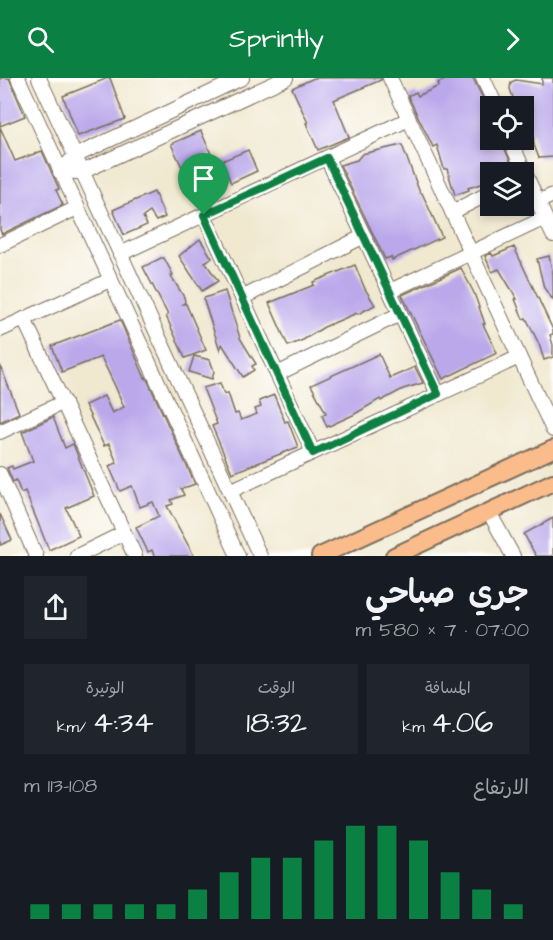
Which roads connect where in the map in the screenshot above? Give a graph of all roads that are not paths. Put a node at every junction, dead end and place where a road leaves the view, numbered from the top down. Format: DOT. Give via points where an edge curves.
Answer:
graph roads {
  1 [pos="18,78"];
  2 [pos="39,78"];
  3 [pos="242,78"];
  4 [pos="286,78"];
  5 [pos="390,78"];
  6 [pos="489,80"];
  7 [pos="493,96"];
  8 [pos="409,119"];
  9 [pos="75,156"];
  10 [pos="327,158"];
  11 [pos="60,172"];
  12 [pos="82,172"];
  13 [pos="534,194"];
  14 [pos="553,195"];
  15 [pos="480,198"];
  16 [pos="538,202"];
  17 [pos="77,208"];
  18 [pos="452,212"];
  19 [pos="204,215"];
  20 [pos="546,218"];
  21 [pos="553,235"];
  22 [pos="364,236"];
  23 [pos="0,244"];
  24 [pos="120,254"];
  25 [pos="471,254"];
  26 [pos="110,280"];
  27 [pos="390,291"];
  28 [pos="242,298"];
  29 [pos="400,314"];
  30 [pos="24,319"];
  31 [pos="0,329"];
  32 [pos="519,357"];
  33 [pos="277,374"];
  34 [pos="438,394"];
  35 [pos="64,402"];
  36 [pos="553,430"];
  37 [pos="0,432"];
  38 [pos="553,449"];
  39 [pos="313,453"];
  40 [pos="0,474"];
  41 [pos="553,482"];
  42 [pos="230,491"];
  43 [pos="489,512"];
  44 [pos="124,533"];
  45 [pos="36,556"];
  46 [pos="77,556"];
  47 [pos="135,556"];
  48 [pos="238,556"];
  49 [pos="260,556"];
  50 [pos="320,556"];
  51 [pos="394,556"];
  52 [pos="513,556"];
  1 -- 11 [label="street"];
  2 -- 9 [label="street"];
  3 -- 9 [label="street"];
  4 -- 12 [label="street"];
  5 -- 8 [label="street"];
  6 -- 7 [label="street"];
  8 -- 10 [label="street"];
  8 -- 18 [label="street"];
  9 -- 11 [label="street"];
  9 -- 12 [label="street"];
  10 -- 19 [label="street"];
  10 -- 22 [label="street"];
  11 -- 12 [label="street"];
  11 -- 17 [label="street"];
  12 -- 24 [label="street"];
  13 -- 16 [label="street"];
  14 -- 16 [label="street"];
  15 -- 18 [label="street"];
  16 -- 20 [label="street"];
  17 -- 23 [label="street"];
  17 -- 26 [label="street"];
  18 -- 25 [label="street"];
  19 -- 24 [label="street"];
  19 -- 28 [label="street"];
  20 -- 21 [label="street"];
  20 -- 25 [label="street"];
  22 -- 27 [label="street"];
  22 -- 28 [label="street"];
  24 -- 42 [label="street"];
  25 -- 27 [label="street"];
  25 -- 32 [label="street"];
  26 -- 30 [label="street"];
  26 -- 48 [label="street"];
  27 -- 29 [label="street"];
  28 -- 33 [label="street"];
  29 -- 33 [label="street"];
  29 -- 34 [label="street"];
  30 -- 31 [label="street"];
  30 -- 35 [label="street"];
  32 -- 34 [label="street"];
  32 -- 36 [label="street"];
  33 -- 39 [label="street"];
  34 -- 39 [label="street"];
  35 -- 37 [label="street"];
  35 -- 44 [label="street"];
  38 -- 50 [label="main road"];
  39 -- 42 [label="street"];
  40 -- 45 [label="street"];
  41 -- 43 [label="main road"];
  42 -- 49 [label="street"];
  43 -- 51 [label="main road"];
  43 -- 52 [label="street"];
  44 -- 46 [label="street"];
  44 -- 47 [label="street"];
}
